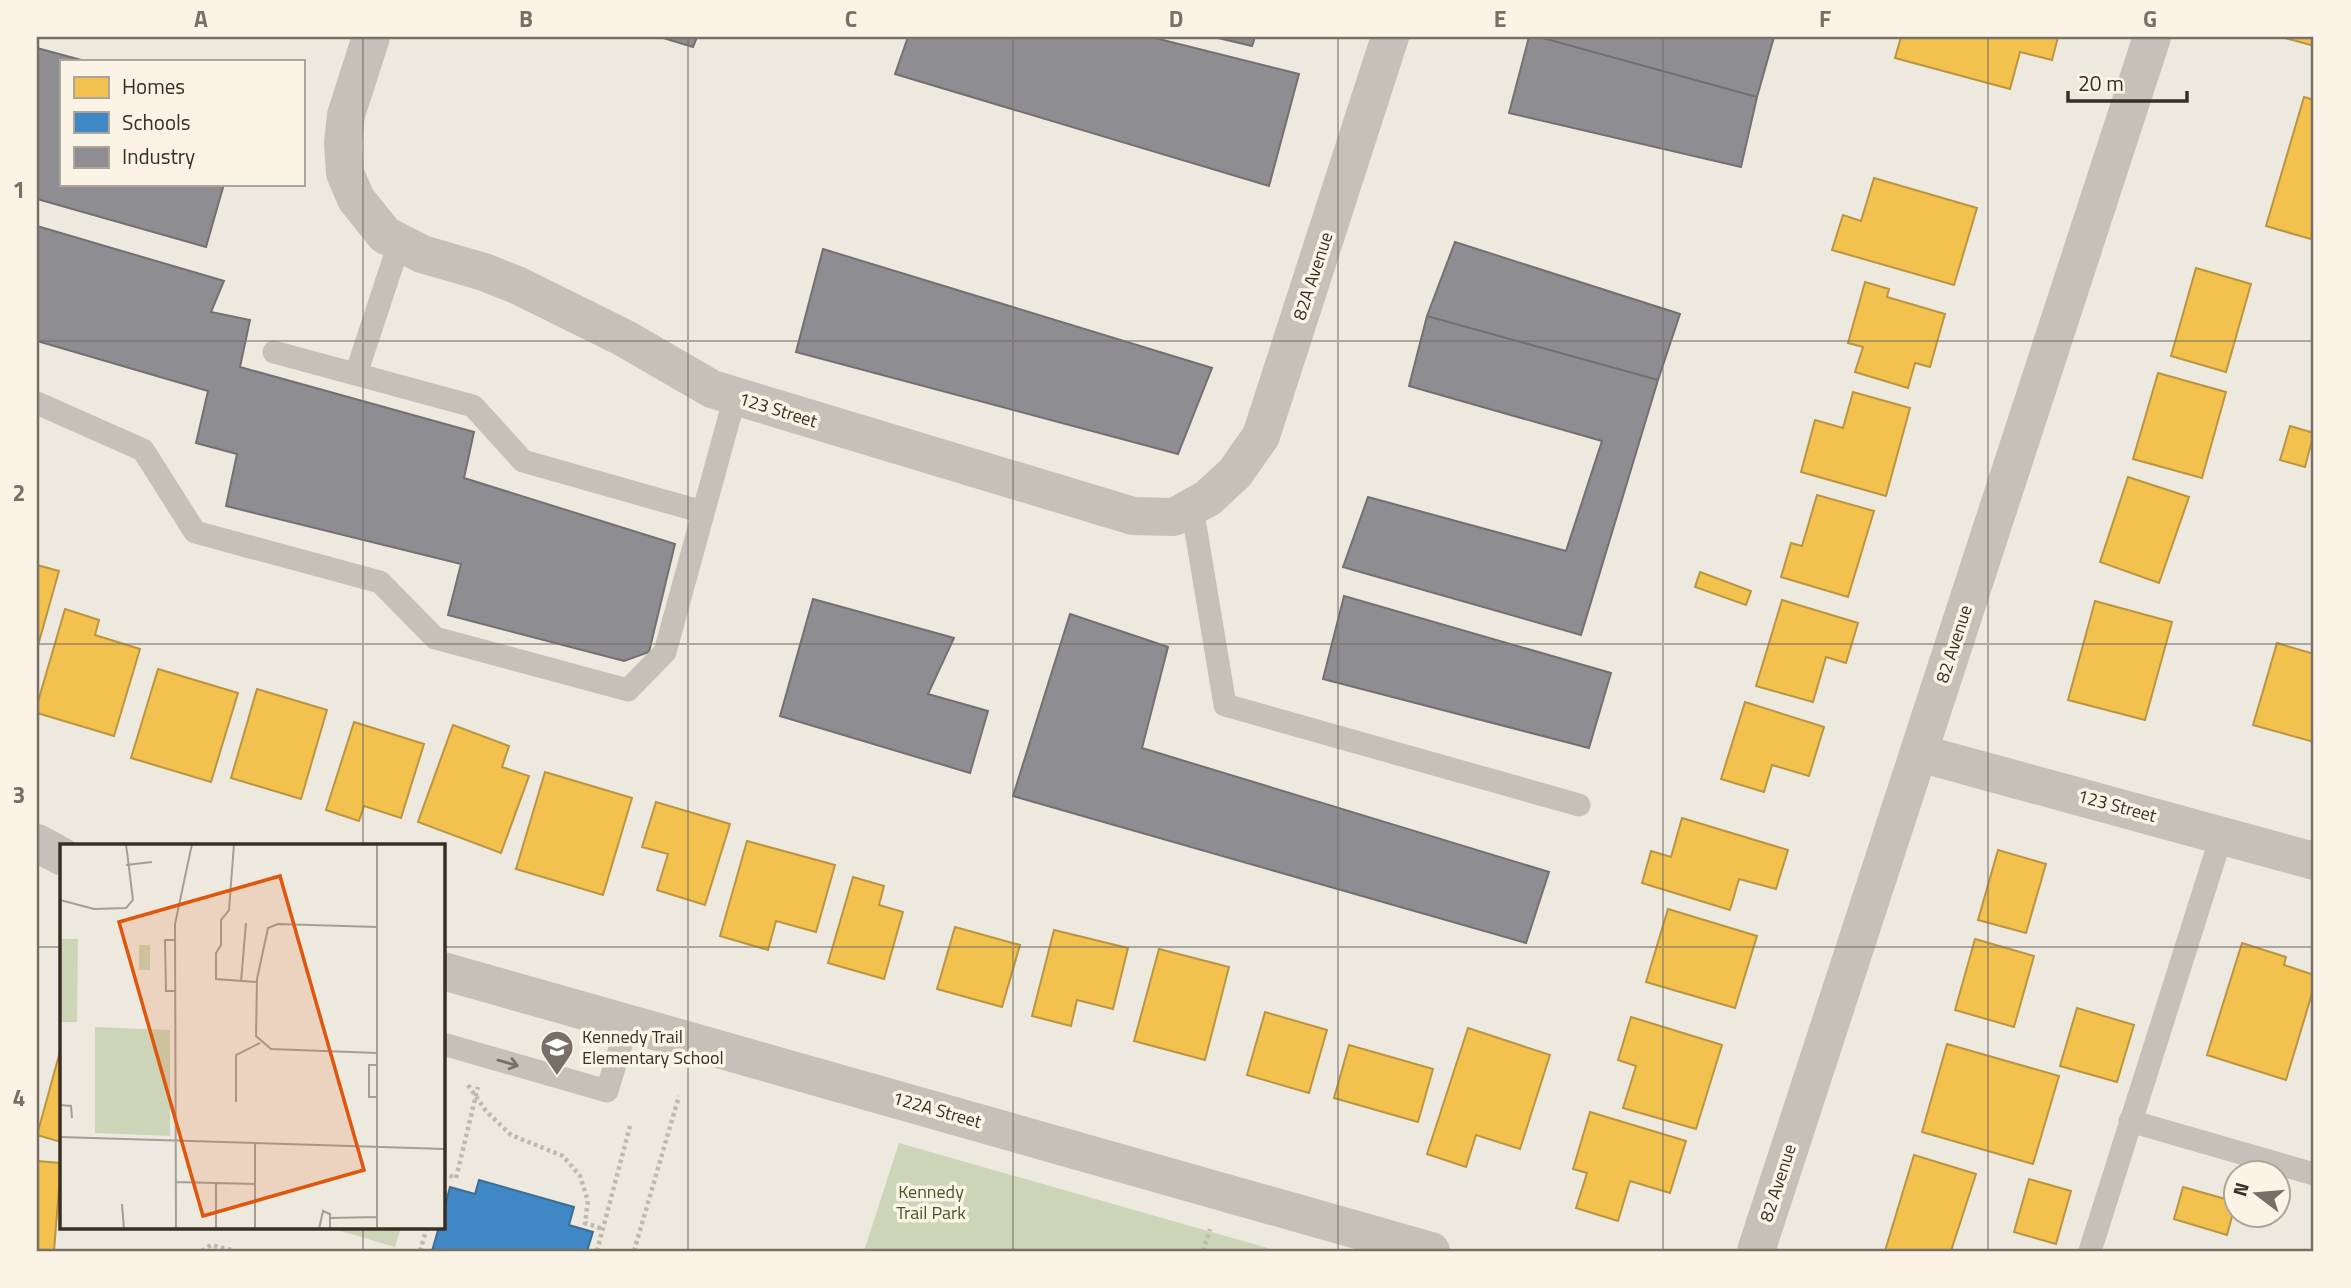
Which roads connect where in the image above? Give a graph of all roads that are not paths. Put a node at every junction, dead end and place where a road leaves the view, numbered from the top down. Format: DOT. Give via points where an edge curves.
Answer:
graph roads {
  1 [pos="371,37"];
  2 [pos="1390,37"];
  3 [pos="2152,37"];
  4 [pos="386,233"];
  5 [pos="274,352"];
  6 [pos="356,374"];
  7 [pos="735,397"];
  8 [pos="37,403"];
  9 [pos="1200,502"];
  10 [pos="703,512"];
  11 [pos="1919,753"];
  12 [pos="1579,806"];
  13 [pos="2222,834"];
  14 [pos="37,843"];
  15 [pos="60,855"];
  16 [pos="2314,861"];
  17 [pos="444,971"];
  18 [pos="628,1022"];
  19 [pos="444,1044"];
  20 [pos="2130,1121"];
  21 [pos="2314,1174"];
  22 [pos="1431,1251"];
  23 [pos="1756,1251"];
  24 [pos="2091,1251"];
  1 -- 4 [label="street" via="346,115 345,173 356,199"];
  2 -- 9 [label="street, 82A Avenue" via="1261,436 1236,473"];
  3 -- 11 [label="street, 82 Avenue"];
  4 -- 6 [label="lane"];
  4 -- 7 [label="street, 123 Street" via="422,254 519,286"];
  5 -- 6 [label="lane"];
  6 -- 10 [label="lane" via="473,406 523,461"];
  7 -- 9 [label="street, 123 Street" via="1133,516 1174,517"];
  7 -- 10 [label="lane"];
  8 -- 10 [label="lane" via="143,450 195,532 380,582 435,638 628,690 665,652"];
  9 -- 12 [label="lane" via="1225,705"];
  11 -- 13 [label="street, 123 Street"];
  11 -- 23 [label="street, 82 Avenue"];
  13 -- 16 [label="street, 123 Street"];
  13 -- 20 [label="lane"];
  14 -- 15 [label="street"];
  17 -- 18 [label="street, 122A Street"];
  19 -- 18 [label="lane, one-way" via="607,1091"];
  18 -- 22 [label="street, 122A Street"];
  20 -- 21 [label="lane"];
  20 -- 24 [label="lane"];
}
